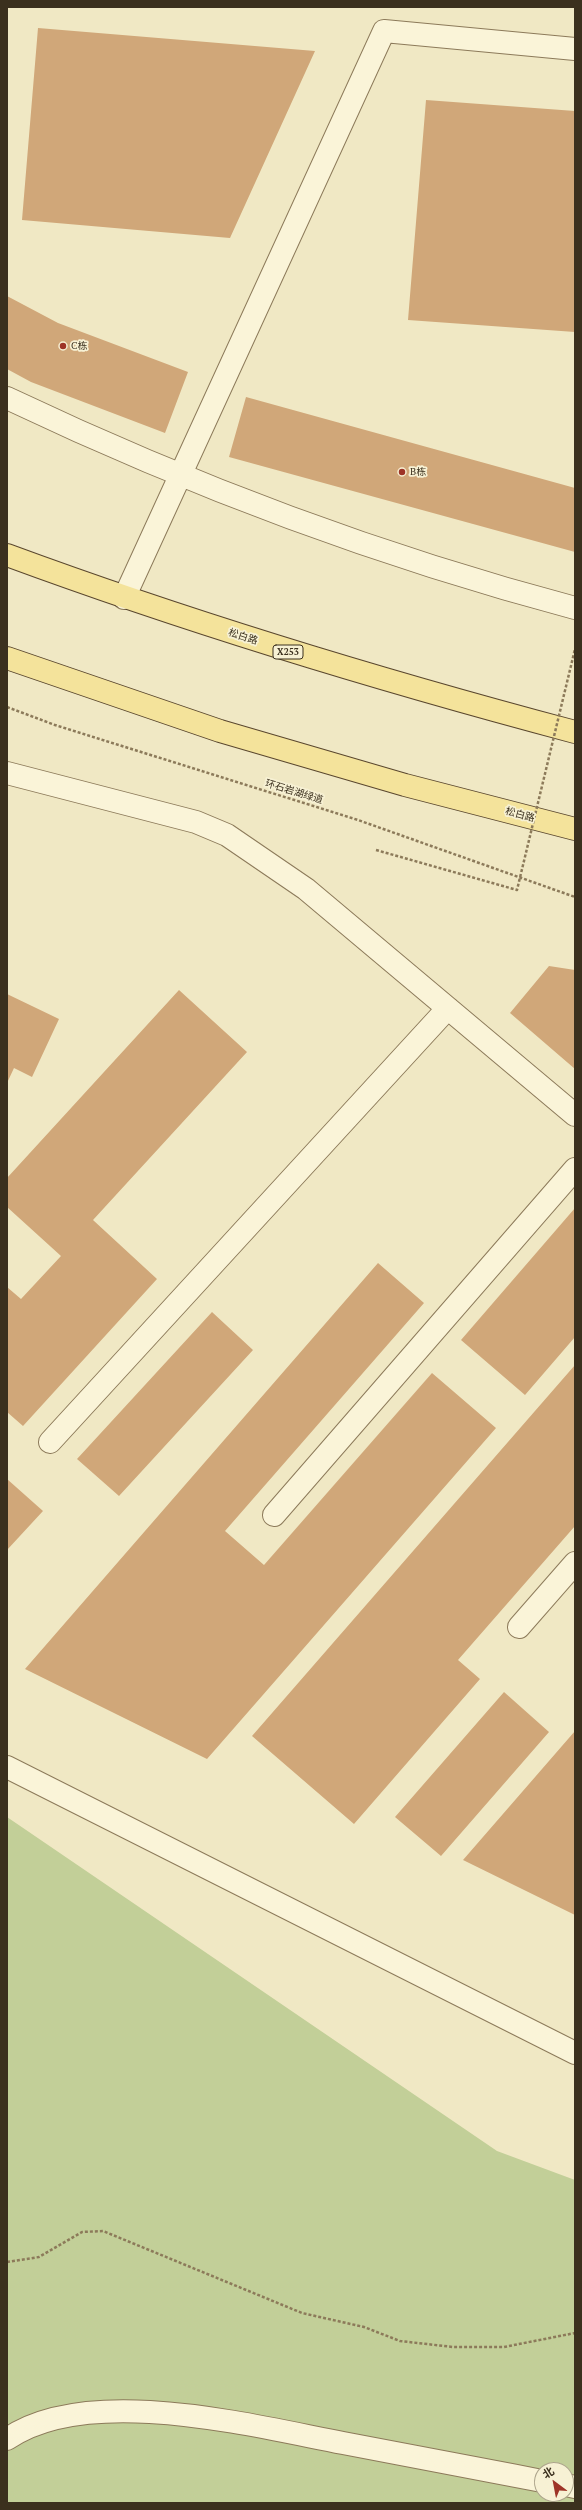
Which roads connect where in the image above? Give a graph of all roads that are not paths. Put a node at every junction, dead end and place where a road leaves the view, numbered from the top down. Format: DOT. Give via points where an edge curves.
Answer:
graph roads {
  1 [pos="575,49"];
  2 [pos="7,398"];
  3 [pos="180,476"];
  4 [pos="7,555"];
  5 [pos="124,598"];
  6 [pos="575,608"];
  7 [pos="7,658"];
  8 [pos="575,732"];
  9 [pos="7,773"];
  10 [pos="575,829"];
  11 [pos="448,1008"];
  12 [pos="575,1115"];
  13 [pos="575,1169"];
  14 [pos="50,1442"];
  15 [pos="274,1515"];
  16 [pos="575,1563"];
  17 [pos="519,1627"];
  18 [pos="7,1767"];
  19 [pos="575,2053"];
  20 [pos="7,2439"];
  21 [pos="534,2479"];
  1 -- 3 [label="lane" via="384,31"];
  2 -- 3 [label="lane"];
  3 -- 5 [label="lane"];
  3 -- 6 [label="lane" via="400,557"];
  4 -- 5 [label="main road, 松白路 / X253"];
  5 -- 8 [label="main road, 松白路 / X253" via="268,646"];
  7 -- 10 [label="main road, 松白路" via="220,731 405,785"];
  9 -- 11 [label="lane" via="196,822 227,835 306,889"];
  11 -- 12 [label="lane"];
  11 -- 14 [label="lane"];
  13 -- 15 [label="lane"];
  16 -- 17 [label="lane"];
  18 -- 19 [label="lane"];
  20 -- 21 [label="lane" via="57,2416 128,2412 190,2414"];
}
